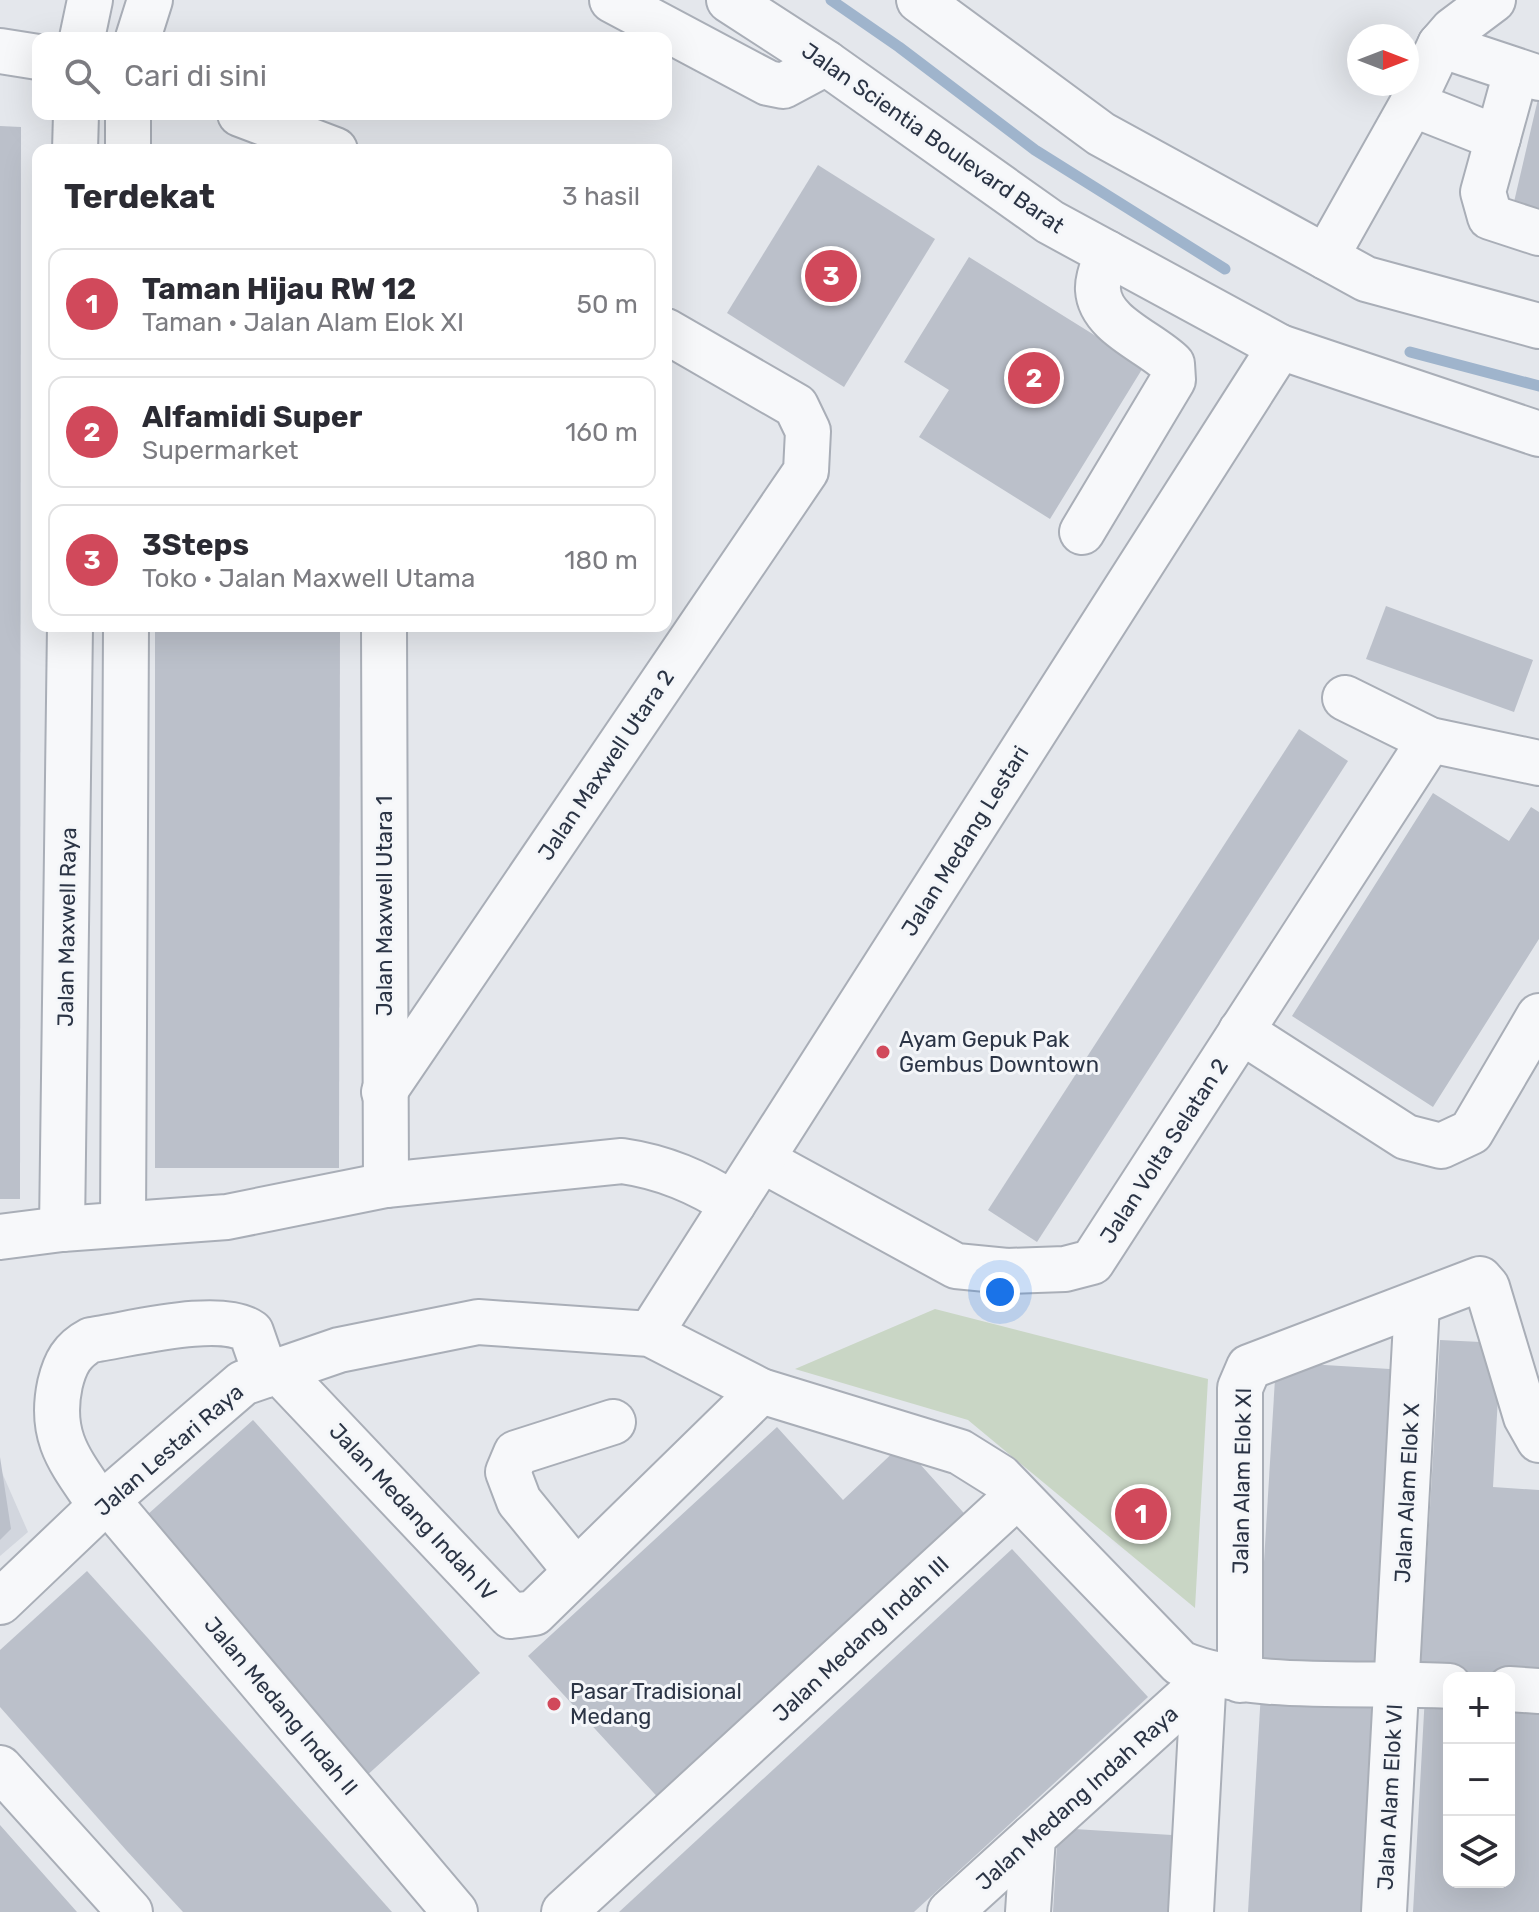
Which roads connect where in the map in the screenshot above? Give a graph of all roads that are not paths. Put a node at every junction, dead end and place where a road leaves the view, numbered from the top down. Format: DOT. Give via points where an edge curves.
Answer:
graph roads {
  1 [pos="90,0"];
  2 [pos="150,0"];
  3 [pos="612,0"];
  4 [pos="729,0"];
  5 [pos="1493,0"];
  6 [pos="933,4"];
  7 [pos="83,32"];
  8 [pos="140,32"];
  9 [pos="1440,45"];
  10 [pos="0,51"];
  11 [pos="32,56"];
  12 [pos="826,63"];
  13 [pos="1528,75"];
  14 [pos="1412,104"];
  15 [pos="76,120"];
  16 [pos="128,120"];
  17 [pos="256,120"];
  18 [pos="1498,138"];
  19 [pos="75,144"];
  20 [pos="128,144"];
  21 [pos="319,144"];
  22 [pos="1539,233"];
  23 [pos="1107,253"];
  24 [pos="1326,257"];
  25 [pos="1539,326"];
  26 [pos="672,334"];
  27 [pos="1280,347"];
  28 [pos="1539,434"];
  29 [pos="1136,573"];
  30 [pos="70,632"];
  31 [pos="126,632"];
  32 [pos="384,632"];
  33 [pos="1345,698"];
  34 [pos="1430,740"];
  35 [pos="1539,763"];
  36 [pos="69,822"];
  37 [pos="125,824"];
  38 [pos="1539,1016"];
  39 [pos="1241,1031"];
  40 [pos="384,1092"];
  41 [pos="762,1160"];
  42 [pos="386,1185"];
  43 [pos="733,1204"];
  44 [pos="123,1224"];
  45 [pos="62,1229"];
  46 [pos="0,1237"];
  47 [pos="1417,1304"];
  48 [pos="650,1334"];
  49 [pos="272,1373"];
  50 [pos="761,1391"];
  51 [pos="613,1422"];
  52 [pos="1539,1440"];
  53 [pos="1017,1496"];
  54 [pos="105,1504"];
  55 [pos="576,1571"];
  56 [pos="0,1602"];
  57 [pos="1216,1679"];
  58 [pos="1397,1683"];
  59 [pos="1443,1686"];
  60 [pos="1515,1689"];
  61 [pos="1539,1691"];
  62 [pos="0,1768"];
  63 [pos="1033,1837"];
  64 [pos="130,1912"];
  65 [pos="455,1912"];
  66 [pos="564,1912"];
  67 [pos="950,1912"];
  68 [pos="1028,1912"];
  69 [pos="1191,1912"];
  70 [pos="1384,1912"];
  1 -- 7 [label="street"];
  2 -- 8 [label="street"];
  3 -- 12 [label="street" via="768,83 783,86"];
  4 -- 12 [label="street, Jalan Scientia Boulevard Barat"];
  5 -- 9 [label="street"];
  6 -- 24 [label="street" via="1101,134"];
  9 -- 13 [label="street"];
  9 -- 14 [label="street"];
  10 -- 11 [label="street"];
  12 -- 23 [label="street, Jalan Scientia Boulevard Barat" via="1050,222"];
  13 -- 18 [label="street"];
  14 -- 18 [label="street"];
  14 -- 24 [label="street"];
  15 -- 19 [label="street"];
  16 -- 20 [label="street"];
  17 -- 21 [label="street"];
  18 -- 22 [label="street" via="1483,192 1490,217"];
  23 -- 27 [label="street, Jalan Scientia Boulevard Barat"];
  23 -- 29 [label="street" via="1097,288 1102,306 1112,320 1172,364 1173,380 1073,527"];
  24 -- 25 [label="street" via="1366,279"];
  26 -- 40 [label="street, Jalan Maxwell Utara 2" via="796,406 808,431 806,471"];
  27 -- 28 [label="street, Jalan Scientia Boulevard Barat"];
  27 -- 29 [label="street, Jalan Medang Lestari"];
  29 -- 41 [label="street, Jalan Medang Lestari"];
  30 -- 36 [label="street, Jalan Maxwell Raya"];
  31 -- 37 [label="street"];
  32 -- 40 [label="street, Jalan Maxwell Utara 1"];
  33 -- 34 [label="street"];
  34 -- 35 [label="street"];
  34 -- 39 [label="street, Jalan Volta Selatan 2"];
  36 -- 37 [label="street"];
  36 -- 45 [label="street, Jalan Maxwell Raya"];
  37 -- 44 [label="street"];
  38 -- 39 [label="street" via="1471,1132 1441,1146 1406,1137"];
  39 -- 41 [label="street, Jalan Volta Selatan 2" via="1092,1262 1065,1269 1007,1271 956,1266"];
  40 -- 42 [label="street, Jalan Maxwell Utara 1"];
  41 -- 43 [label="street, Jalan Medang Lestari"];
  42 -- 43 [label="street" via="622,1161 659,1166"];
  42 -- 44 [label="street" via="227,1217"];
  43 -- 48 [label="street, Jalan Medang Lestari"];
  44 -- 45 [label="street"];
  45 -- 46 [label="street"];
  47 -- 52 [label="street, Jalan Alam Elok XI" via="1480,1279 1484,1282 1526,1417"];
  47 -- 57 [label="street, Jalan Alam Elok XI" via="1249,1367 1242,1379"];
  47 -- 58 [label="street, Jalan Alam Elok X"];
  48 -- 49 [label="street, Jalan Lestari Raya" via="478,1322 339,1350"];
  48 -- 50 [label="street"];
  49 -- 54 [label="street, Jalan Lestari Raya" via="243,1383"];
  49 -- 54 [label="street, Jalan Medang Indah II" via="244,1327 209,1323 91,1340 76,1348 61,1379 57,1434"];
  49 -- 55 [label="street, Jalan Medang Indah IV" via="511,1616 534,1613"];
  50 -- 53 [label="street" via="960,1452 1000,1477"];
  50 -- 55 [label="street, Jalan Medang Indah IV"];
  51 -- 55 [label="street" via="516,1453 508,1472 519,1501"];
  53 -- 57 [label="street" via="1180,1663"];
  53 -- 66 [label="street, Jalan Medang Indah III"];
  54 -- 56 [label="street, Jalan Lestari Raya"];
  54 -- 65 [label="street, Jalan Medang Indah II"];
  57 -- 58 [label="street"];
  57 -- 63 [label="street, Jalan Medang Indah Raya"];
  57 -- 69 [label="street, Jalan Alam Elok XI"];
  58 -- 59 [label="street"];
  58 -- 70 [label="street, Jalan Alam Elok VI"];
  60 -- 61 [label="street"];
  62 -- 64 [label="street"];
  63 -- 67 [label="street, Jalan Medang Indah Raya"];
  63 -- 68 [label="street"];
}
